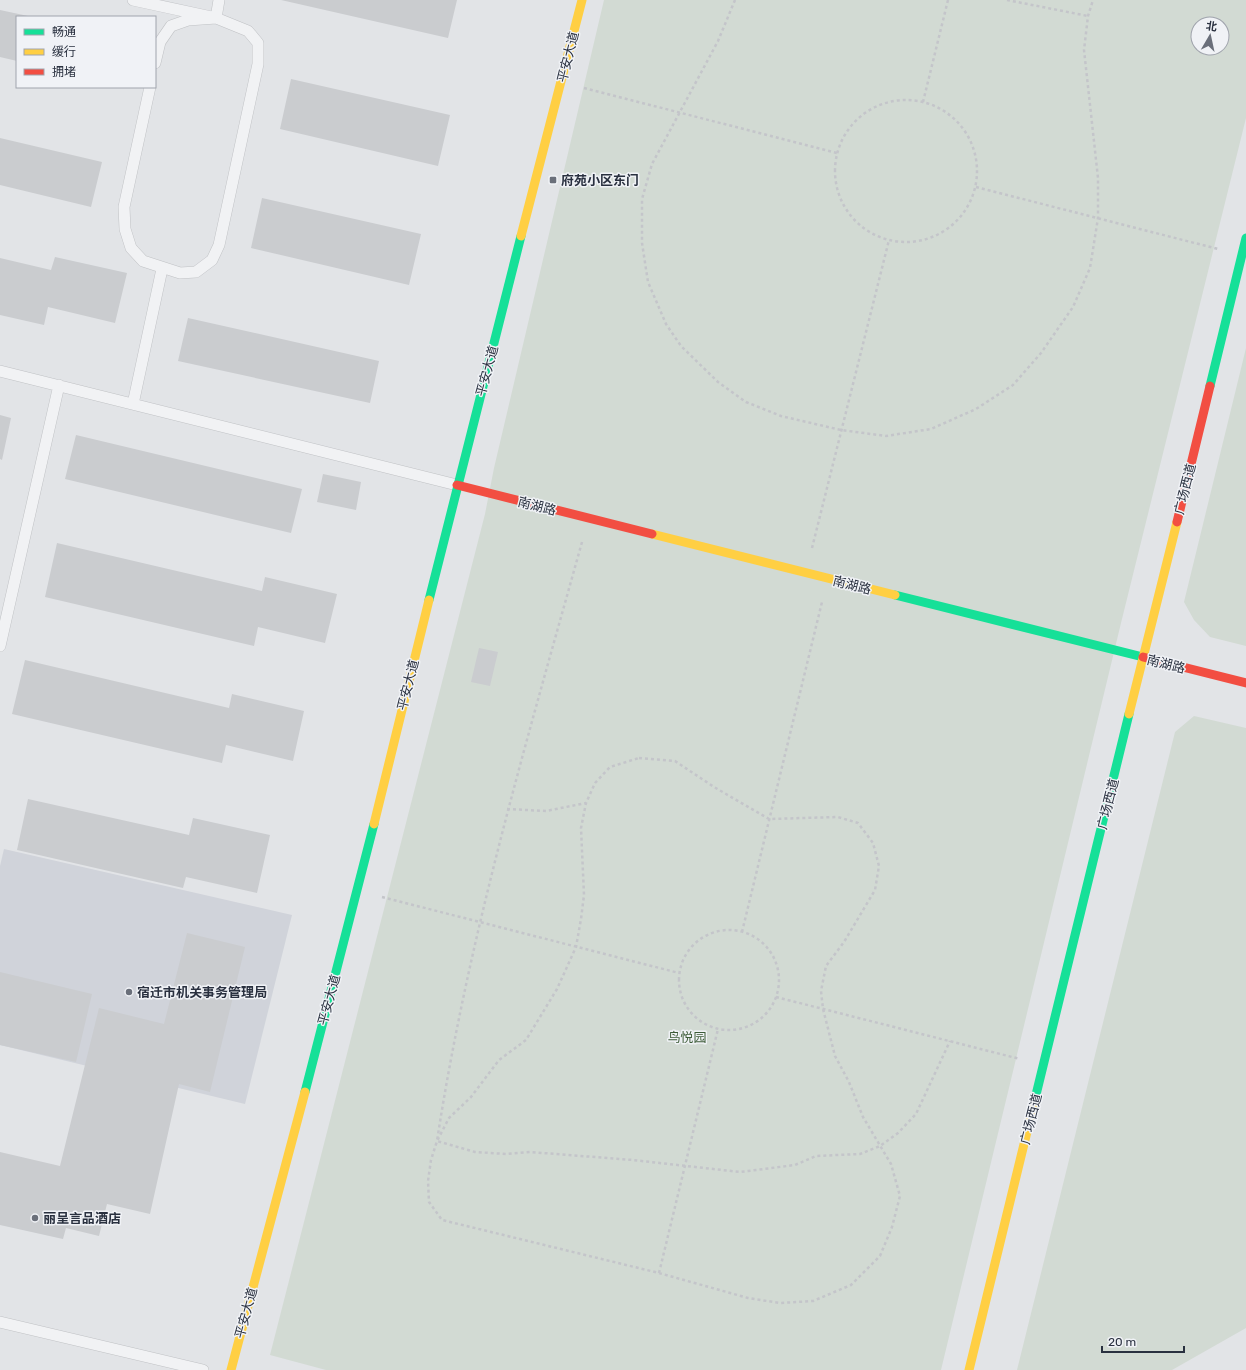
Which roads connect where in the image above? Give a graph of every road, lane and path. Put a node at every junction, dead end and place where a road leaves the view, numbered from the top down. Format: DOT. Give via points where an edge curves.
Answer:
graph roads {
  1 [pos="133,0"];
  2 [pos="220,0"];
  3 [pos="582,0"];
  4 [pos="735,0"];
  5 [pos="948,0"];
  6 [pos="1006,0"];
  7 [pos="1093,0"];
  8 [pos="1088,16"];
  9 [pos="216,18"];
  10 [pos="156,59"];
  11 [pos="562,83"];
  12 [pos="150,88"];
  13 [pos="923,102"];
  14 [pos="680,113"];
  15 [pos="837,153"];
  16 [pos="976,188"];
  17 [pos="1098,218"];
  18 [pos="1246,238"];
  19 [pos="889,240"];
  20 [pos="1242,255"];
  21 [pos="162,268"];
  22 [pos="0,371"];
  23 [pos="59,386"];
  24 [pos="133,404"];
  25 [pos="841,430"];
  26 [pos="457,486"];
  27 [pos="588,519"];
  28 [pos="806,573"];
  29 [pos="827,579"];
  30 [pos="0,648"];
  31 [pos="1144,658"];
  32 [pos="1246,683"];
  33 [pos="586,804"];
  34 [pos="507,809"];
  35 [pos="769,819"];
  36 [pos="358,891"];
  37 [pos="481,922"];
  38 [pos="742,932"];
  39 [pos="576,947"];
  40 [pos="679,973"];
  41 [pos="776,997"];
  42 [pos="822,1009"];
  43 [pos="718,1029"];
  44 [pos="950,1041"];
  45 [pos="1044,1065"];
  46 [pos="437,1140"];
  47 [pos="880,1146"];
  48 [pos="685,1166"];
  49 [pos="659,1273"];
  50 [pos="0,1322"];
  51 [pos="203,1370"];
  52 [pos="231,1370"];
  53 [pos="969,1370"];
  1 -- 9 [label="lane"];
  2 -- 9 [label="lane"];
  3 -- 11 [label="street, 平安大道"];
  4 -- 14 [label="path" via="718,40"];
  5 -- 13 [label="path"];
  6 -- 8 [label="path"];
  7 -- 8 [label="path"];
  8 -- 17 [label="path" via="1084,50 1098,178"];
  9 -- 10 [label="lane" via="188,20 171,26 160,42"];
  9 -- 21 [label="lane" via="248,31 258,43 258,64 219,245 212,260 196,272 180,273"];
  11 -- 14 [label="path"];
  11 -- 26 [label="street, 平安大道"];
  12 -- 21 [label="lane" via="124,207 125,229 131,248 143,261"];
  13 -- 15 [label="path" via="896,100 874,107 854,121 841,140"];
  13 -- 16 [label="path" via="942,109 960,124 973,144 978,167"];
  14 -- 15 [label="path"];
  14 -- 25 [label="path" via="652,164 642,199 642,243 648,282 666,324 681,346 718,382 746,402 781,416"];
  15 -- 19 [label="path" via="834,163 836,187 845,209 861,227"];
  16 -- 17 [label="path"];
  16 -- 19 [label="path" via="966,211 949,228 928,239 905,243"];
  17 -- 20 [label="path"];
  17 -- 25 [label="path" via="1090,268 1073,307 1041,353 1013,385 976,409 931,429 886,436"];
  18 -- 20 [label="street, 广场西道"];
  19 -- 25 [label="path"];
  20 -- 31 [label="street, 广场西道"];
  21 -- 24 [label="lane"];
  22 -- 23 [label="lane"];
  23 -- 24 [label="lane"];
  23 -- 30 [label="lane"];
  24 -- 26 [label="lane"];
  25 -- 28 [label="path"];
  26 -- 27 [label="street, 南湖路"];
  26 -- 36 [label="street, 平安大道"];
  27 -- 28 [label="street, 南湖路"];
  27 -- 34 [label="path"];
  28 -- 29 [label="street, 南湖路"];
  29 -- 31 [label="street, 南湖路"];
  29 -- 35 [label="path"];
  31 -- 32 [label="street, 南湖路"];
  31 -- 45 [label="street, 广场西道"];
  33 -- 34 [label="path" via="546,811"];
  33 -- 35 [label="path" via="595,783 610,768 646,758 675,761"];
  33 -- 39 [label="path" via="581,828 584,895"];
  34 -- 37 [label="path"];
  35 -- 38 [label="path"];
  35 -- 42 [label="path" via="838,817 858,823 873,843 879,866 874,890 844,942 826,966 821,991"];
  36 -- 37 [label="path"];
  36 -- 52 [label="street, 平安大道"];
  37 -- 39 [label="path"];
  37 -- 46 [label="path" via="447,1076"];
  38 -- 40 [label="path" via="727,930 710,934 695,943 684,957"];
  38 -- 41 [label="path" via="758,939 770,950 777,964 780,979"];
  39 -- 40 [label="path"];
  39 -- 46 [label="path" via="557,989 526,1040 499,1060 471,1097 449,1118"];
  40 -- 43 [label="path" via="679,991 686,1007 698,1020"];
  41 -- 42 [label="path"];
  41 -- 43 [label="path" via="771,1009 760,1020 745,1028 730,1031"];
  42 -- 44 [label="path"];
  42 -- 47 [label="path" via="835,1056 863,1117"];
  43 -- 48 [label="path"];
  44 -- 45 [label="path"];
  44 -- 47 [label="path" via="916,1114 898,1133"];
  45 -- 53 [label="street, 广场西道"];
  46 -- 48 [label="path" via="475,1152 530,1152"];
  46 -- 49 [label="path" via="428,1181 429,1202 442,1220"];
  47 -- 48 [label="path" via="860,1154 816,1156 795,1165 740,1172"];
  47 -- 49 [label="path" via="891,1164 900,1196 892,1227 880,1256 851,1286 812,1301 780,1303 748,1298"];
  48 -- 49 [label="path"];
  50 -- 51 [label="lane"];
}
